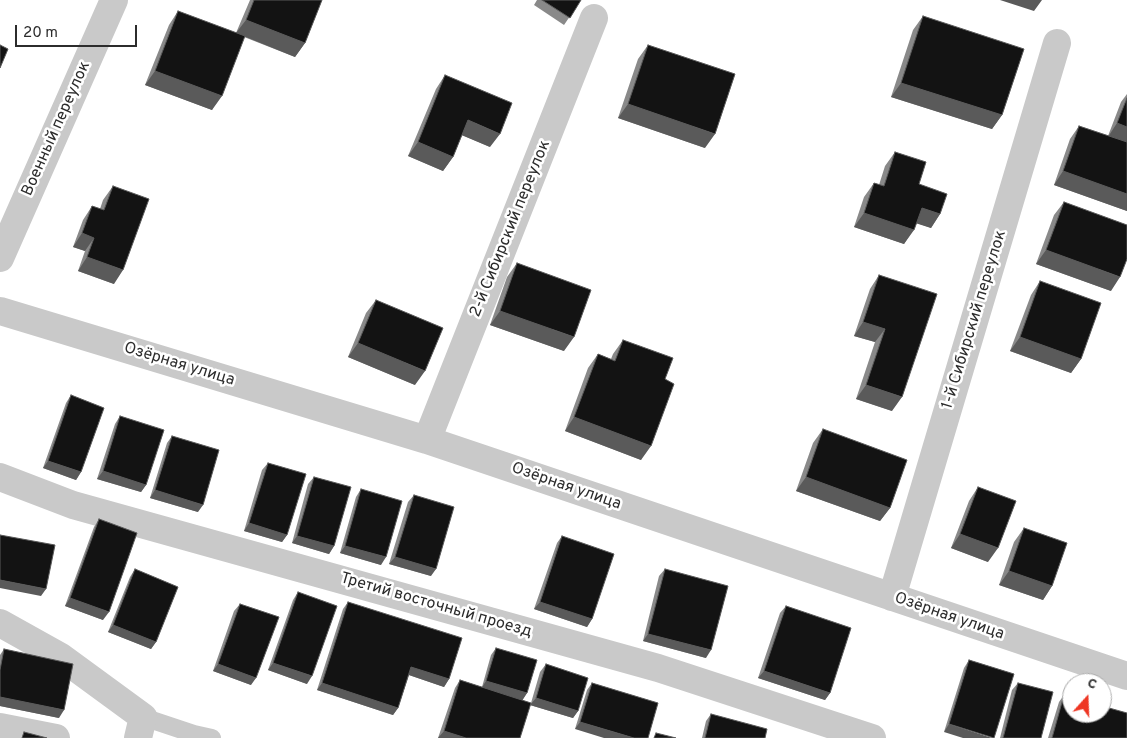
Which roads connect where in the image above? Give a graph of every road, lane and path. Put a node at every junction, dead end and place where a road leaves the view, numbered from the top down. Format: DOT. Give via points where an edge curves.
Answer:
graph roads {
  1 [pos="114,0"];
  2 [pos="594,18"];
  3 [pos="1057,43"];
  4 [pos="0,258"];
  5 [pos="0,311"];
  6 [pos="426,440"];
  7 [pos="0,477"];
  8 [pos="892,598"];
  9 [pos="0,623"];
  10 [pos="1127,676"];
  11 [pos="0,726"];
  12 [pos="141,728"];
  13 [pos="56,738"];
  14 [pos="212,738"];
  15 [pos="872,738"];
  1 -- 4 [label="street, Военный переулок"];
  2 -- 6 [label="street, 2-й Сибирский переулок"];
  3 -- 8 [label="street, 1-й Сибирский переулок"];
  5 -- 6 [label="street, Озёрная улица"];
  6 -- 8 [label="street, Озёрная улица"];
  7 -- 15 [label="street, Третий восточный проезд" via="73,505 658,668"];
  8 -- 10 [label="street, Озёрная улица"];
  9 -- 12 [label="street" via="61,657"];
  11 -- 13 [label="street"];
  12 -- 14 [label="lane"];
}
